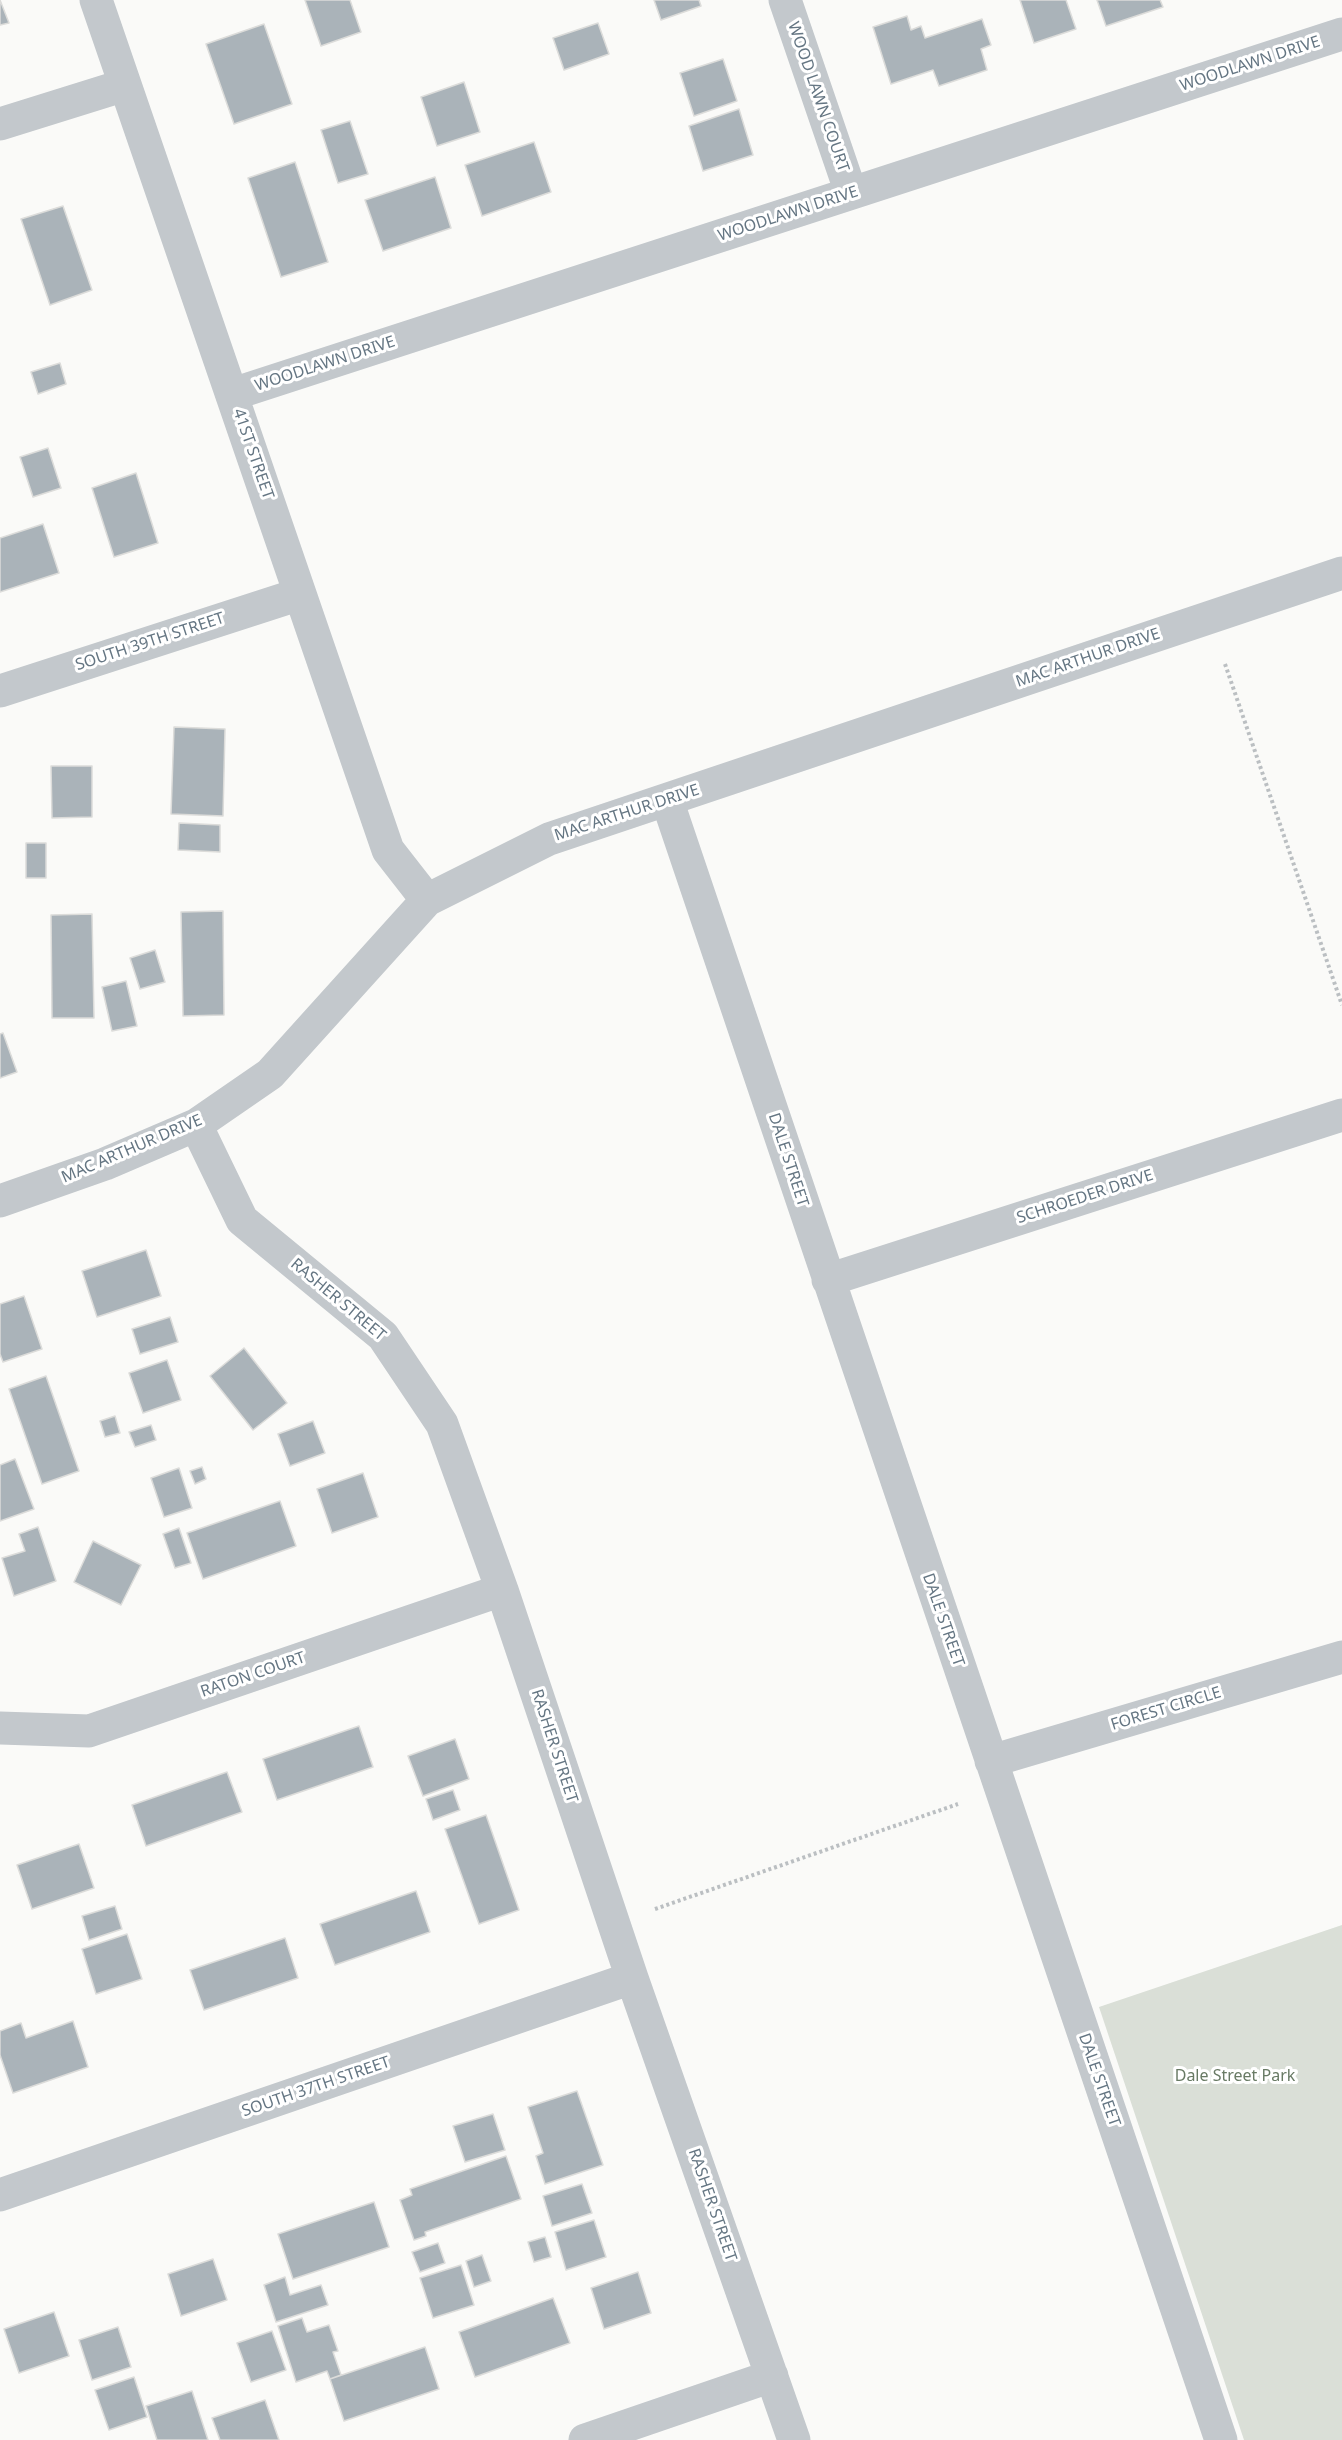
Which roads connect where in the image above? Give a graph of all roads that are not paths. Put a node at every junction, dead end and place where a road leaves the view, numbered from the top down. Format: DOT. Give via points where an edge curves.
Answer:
graph roads {
  1 [pos="96,0"];
  2 [pos="785,0"];
  3 [pos="1342,33"];
  4 [pos="124,85"];
  5 [pos="0,124"];
  6 [pos="851,193"];
  7 [pos="233,394"];
  8 [pos="1342,573"];
  9 [pos="300,594"];
  10 [pos="0,691"];
  11 [pos="667,800"];
  12 [pos="427,900"];
  13 [pos="1342,1115"];
  14 [pos="196,1125"];
  15 [pos="0,1201"];
  16 [pos="828,1280"];
  17 [pos="502,1590"];
  18 [pos="1342,1657"];
  19 [pos="0,1728"];
  20 [pos="991,1761"];
  21 [pos="632,1978"];
  22 [pos="0,2195"];
  23 [pos="772,2376"];
  24 [pos="585,2440"];
  25 [pos="794,2440"];
  26 [pos="1221,2440"];
  1 -- 4 [label="street, 41ST STREET"];
  2 -- 6 [label="street, WOOD LAWN COURT"];
  3 -- 6 [label="street, WOODLAWN DRIVE"];
  4 -- 5 [label="street"];
  4 -- 7 [label="street, 41ST STREET"];
  6 -- 7 [label="street, WOODLAWN DRIVE"];
  7 -- 9 [label="street, 41ST STREET"];
  8 -- 11 [label="street, MAC ARTHUR DRIVE"];
  9 -- 10 [label="street, SOUTH 39TH STREET"];
  9 -- 12 [label="street, 41ST STREET" via="388,850"];
  11 -- 12 [label="street, MAC ARTHUR DRIVE" via="549,839"];
  11 -- 16 [label="street, DALE STREET"];
  12 -- 14 [label="street, MAC ARTHUR DRIVE" via="270,1074"];
  13 -- 16 [label="street, SCHROEDER DRIVE"];
  14 -- 15 [label="street, MAC ARTHUR DRIVE" via="105,1164"];
  14 -- 17 [label="street, RASHER STREET" via="242,1220 383,1335 410,1375 442,1424"];
  16 -- 20 [label="street, DALE STREET"];
  17 -- 19 [label="street, RATON COURT" via="89,1731"];
  17 -- 21 [label="street, RASHER STREET"];
  18 -- 20 [label="street, FOREST CIRCLE"];
  20 -- 26 [label="street, DALE STREET"];
  21 -- 22 [label="street, SOUTH 37TH STREET"];
  21 -- 23 [label="street, RASHER STREET"];
  23 -- 24 [label="street"];
  23 -- 25 [label="street, RASHER STREET"];
}
